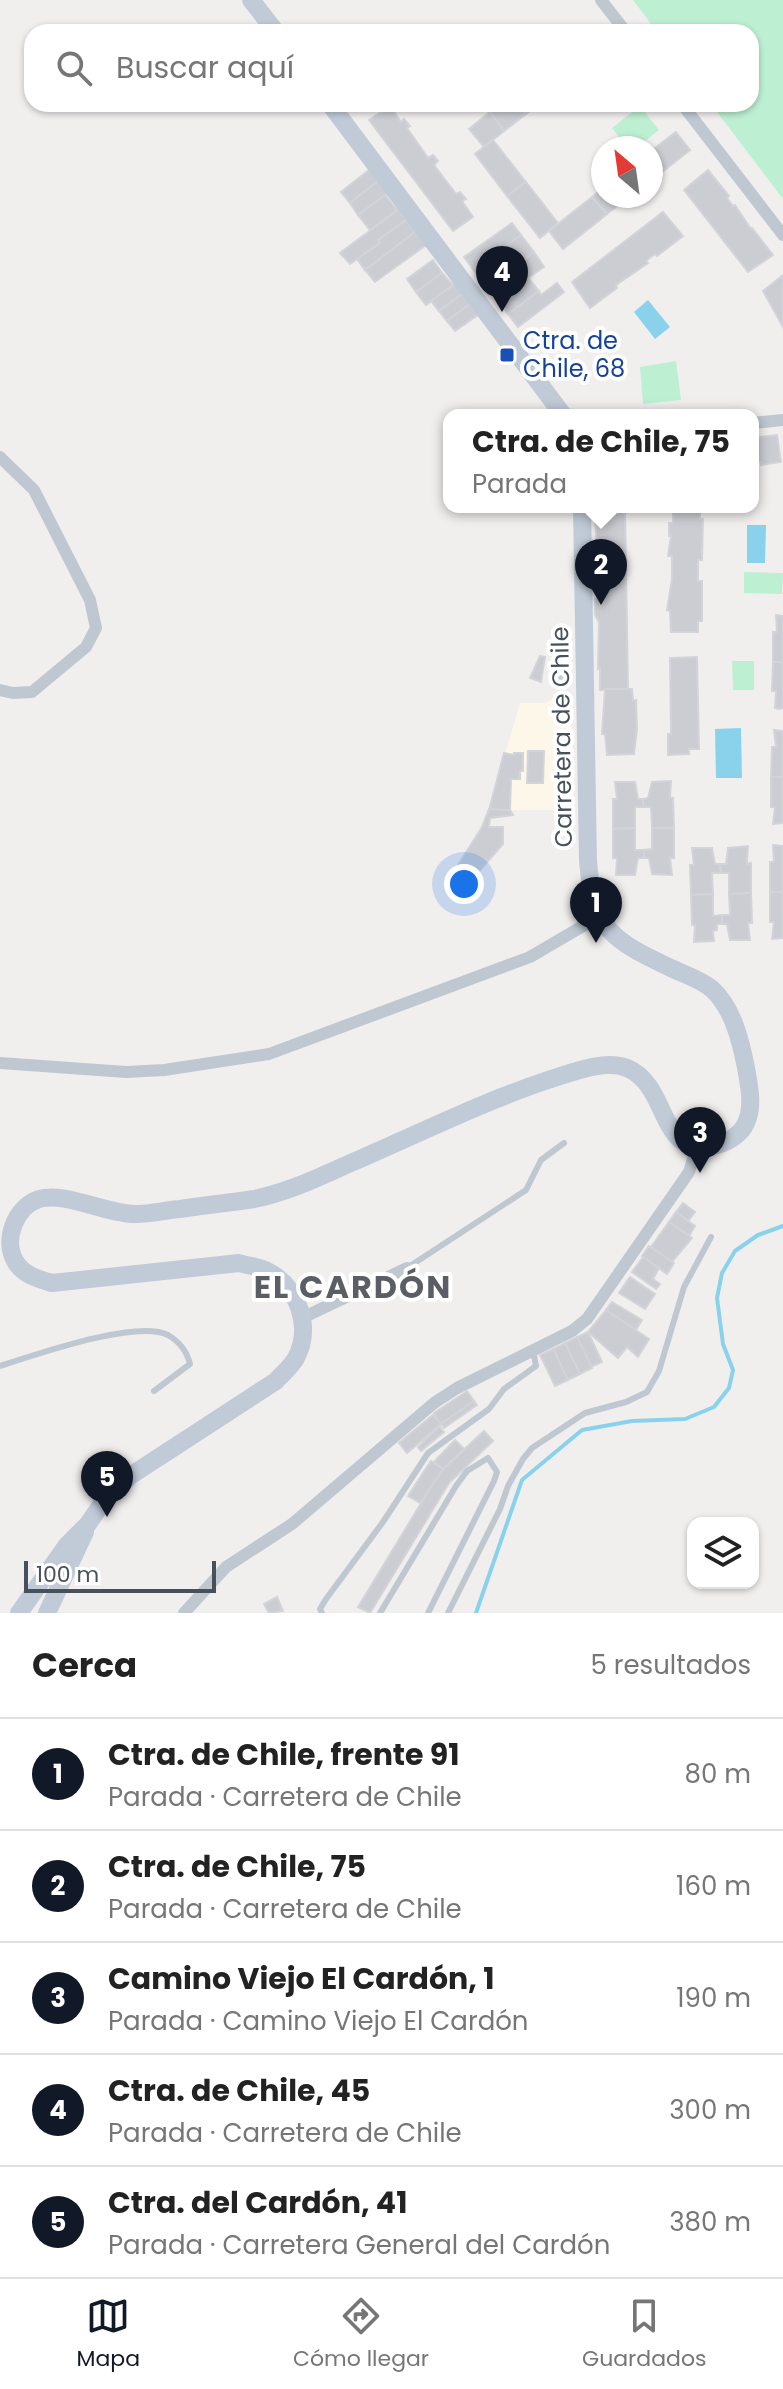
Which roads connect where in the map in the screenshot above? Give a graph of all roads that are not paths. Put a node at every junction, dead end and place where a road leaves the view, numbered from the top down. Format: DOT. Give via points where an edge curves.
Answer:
graph roads {
  1 [pos="251,0"];
  2 [pos="601,0"];
  3 [pos="270,24"];
  4 [pos="620,24"];
  5 [pos="336,112"];
  6 [pos="688,112"];
  7 [pos="783,235"];
  8 [pos="559,409"];
  9 [pos="783,420"];
  10 [pos="759,422"];
  11 [pos="0,457"];
  12 [pos="582,513"];
  13 [pos="0,690"];
  14 [pos="600,916"];
  15 [pos="0,1063"];
  16 [pos="564,1143"];
  17 [pos="697,1146"];
  18 [pos="711,1237"];
  19 [pos="407,1268"];
  20 [pos="302,1318"];
  21 [pos="533,1350"];
  22 [pos="0,1366"];
  23 [pos="154,1391"];
  24 [pos="88,1524"];
  25 [pos="19,1613"];
  26 [pos="47,1613"];
  27 [pos="184,1613"];
  28 [pos="322,1613"];
  29 [pos="380,1613"];
  30 [pos="428,1613"];
  31 [pos="448,1613"];
  1 -- 3 [label="street"];
  2 -- 4 [label="street"];
  5 -- 8 [label="street"];
  6 -- 7 [label="street"];
  9 -- 10 [label="street"];
  11 -- 13 [label="street" via="34,490 90,600 96,628 86,647 32,692"];
  12 -- 14 [label="street, Carretera de Chile" via="588,861"];
  14 -- 15 [label="street" via="530,957 269,1054 126,1072"];
  14 -- 17 [label="street, Carretera de Chile" via="624,943 708,986 729,1013 750,1087 749,1115 733,1138"];
  16 -- 19 [label="lane" via="541,1160 526,1190"];
  17 -- 20 [label="street" via="673,1133 643,1078 622,1067 603,1066 514,1093 301,1185 255,1198 136,1214 40,1199 24,1208 13,1226 10,1245 16,1263 32,1277 52,1283 239,1263 268,1271 286,1284"];
  17 -- 21 [label="street" via="689,1172 587,1319"];
  18 -- 31 [label="lane" via="684,1287 659,1371 647,1392 585,1413 532,1448 508,1486"];
  19 -- 20 [label="street"];
  20 -- 24 [label="street" via="304,1338 295,1360 276,1381 130,1476"];
  21 -- 27 [label="street" via="434,1403 292,1524 226,1567"];
  21 -- 28 [label="lane" via="536,1366 419,1464 326,1599"];
  22 -- 23 [label="lane" via="134,1330 167,1335 186,1351 190,1364"];
  24 -- 25 [label="street"];
  24 -- 26 [label="street"];
  29 -- 30 [label="lane" via="456,1486 467,1471 488,1458 497,1472 494,1481"];
}
